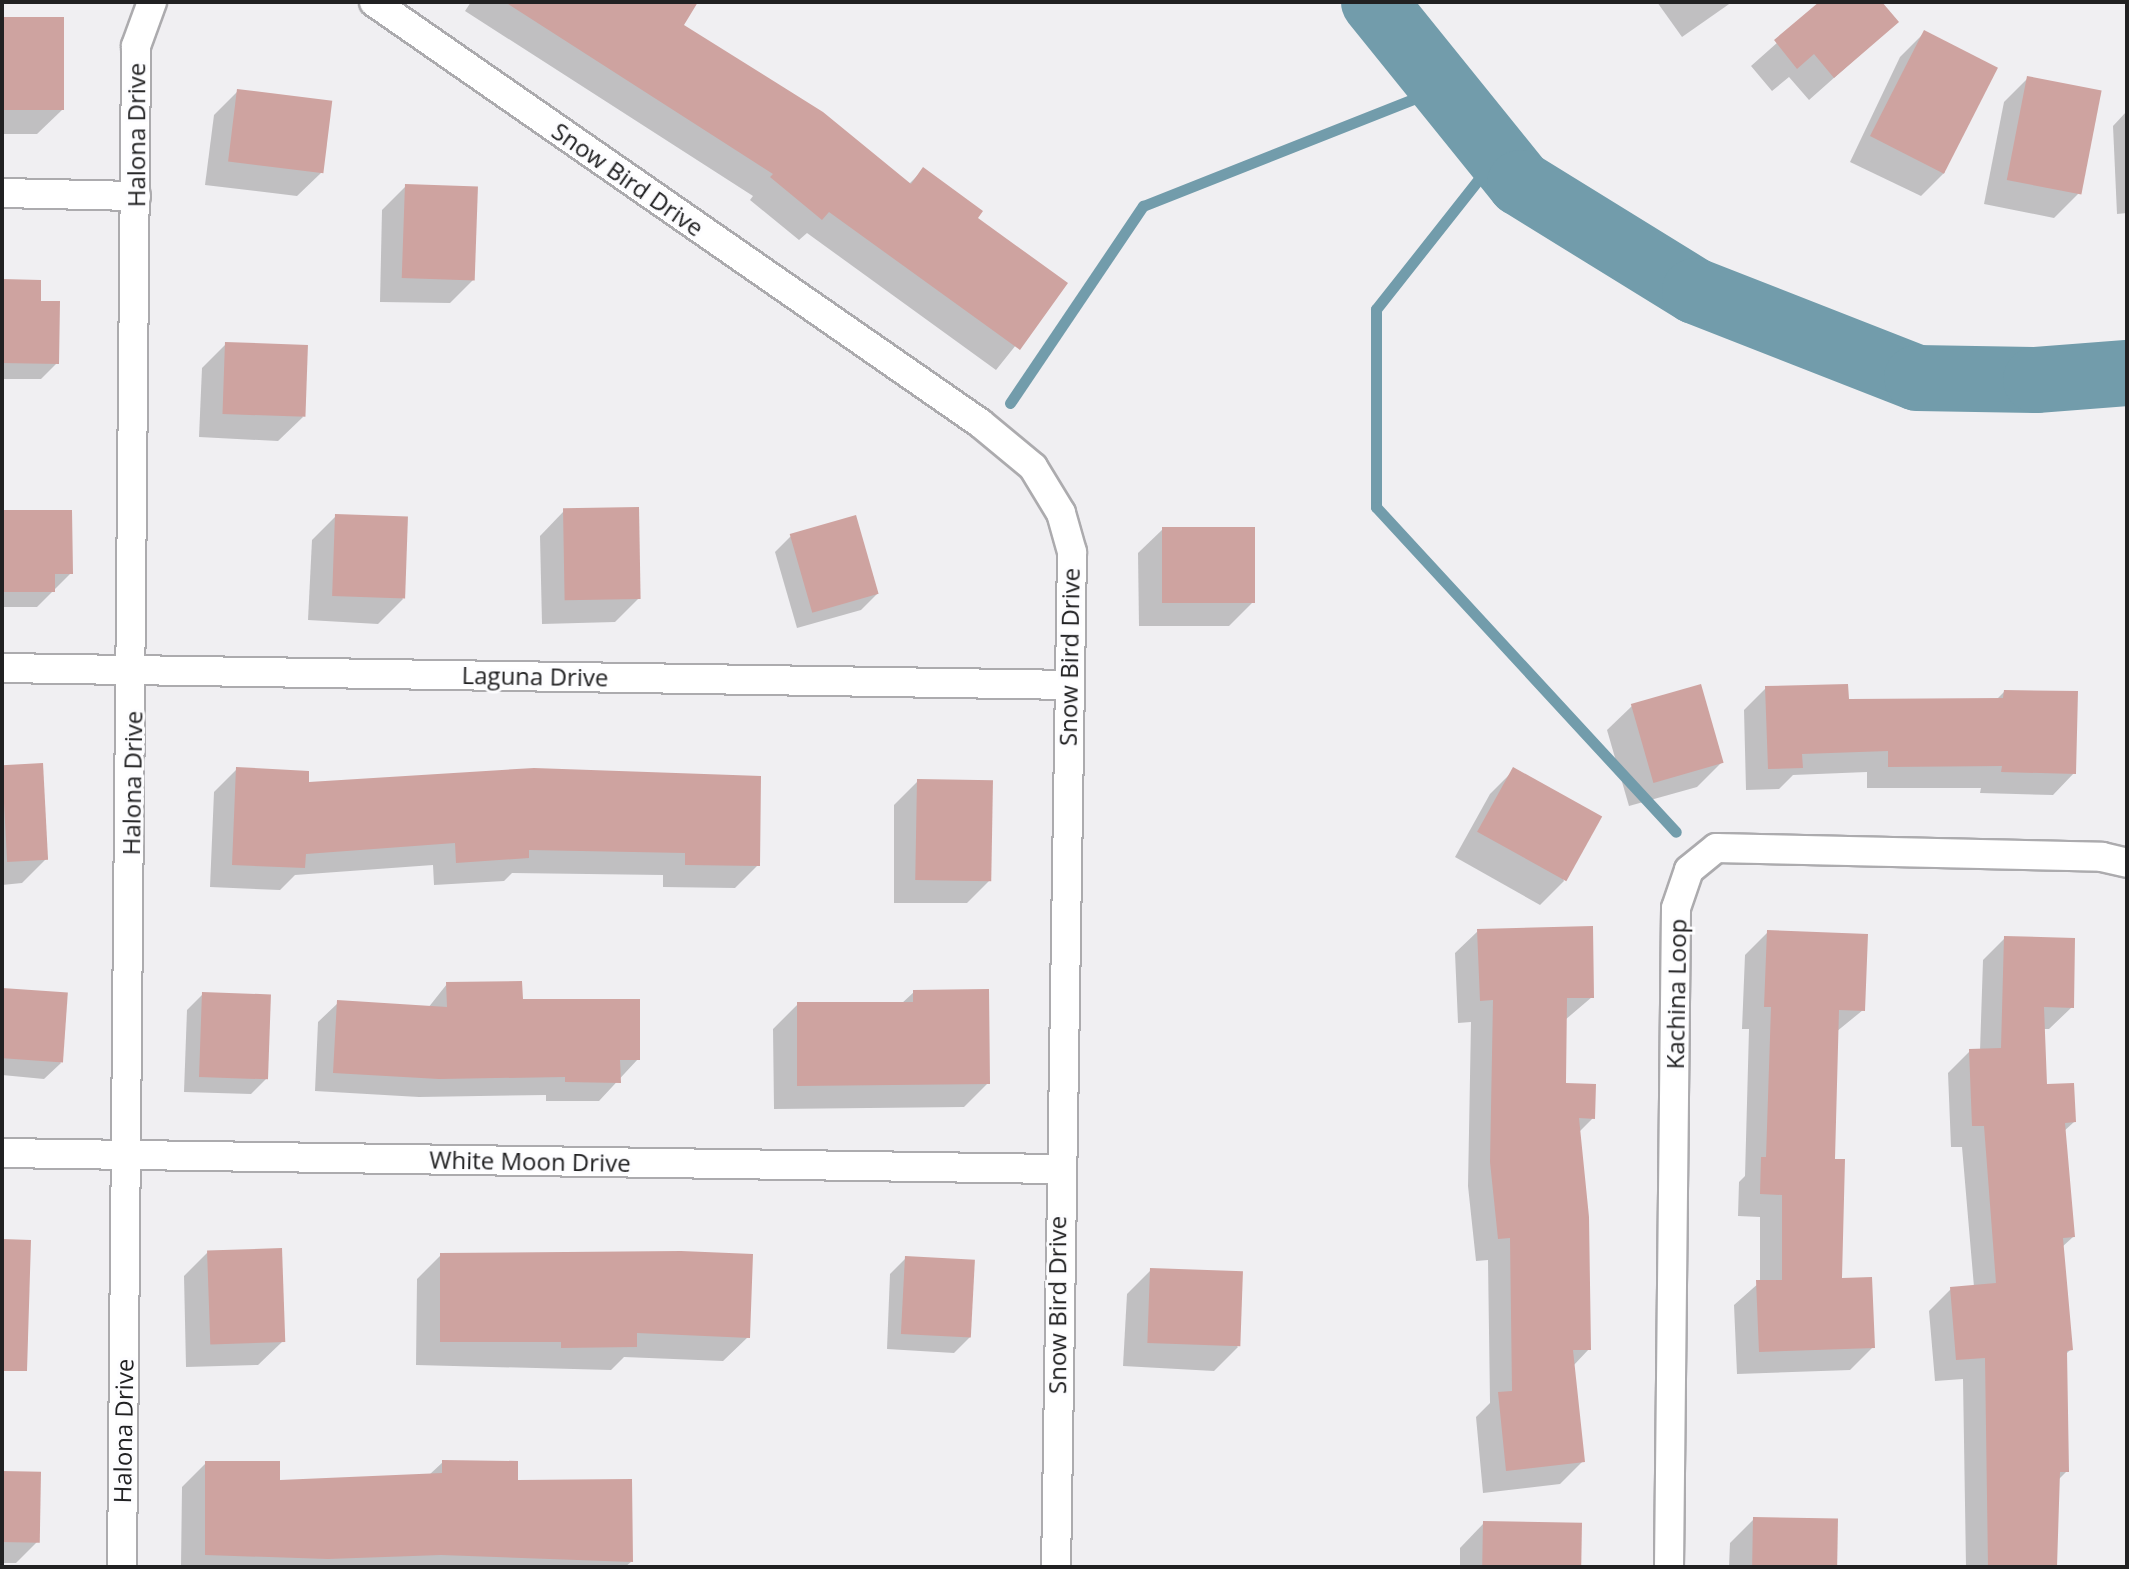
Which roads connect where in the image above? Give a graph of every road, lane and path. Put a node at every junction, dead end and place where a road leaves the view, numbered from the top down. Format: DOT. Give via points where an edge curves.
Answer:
graph roads {
  1 [pos="152,2"];
  2 [pos="374,2"];
  3 [pos="2,193"];
  4 [pos="136,196"];
  5 [pos="2,668"];
  6 [pos="134,670"];
  7 [pos="1069,685"];
  8 [pos="2127,863"];
  9 [pos="2,1153"];
  10 [pos="127,1155"];
  11 [pos="1058,1169"];
  12 [pos="122,1567"];
  13 [pos="1056,1567"];
  14 [pos="1669,1567"];
  1 -- 4 [label="street, Halona Drive" via="136,46"];
  2 -- 7 [label="street, Snow Bird Drive" via="980,423 1033,467 1061,513 1072,552"];
  3 -- 4 [label="street"];
  4 -- 6 [label="street, Halona Drive"];
  5 -- 6 [label="street, Laguna Drive"];
  6 -- 7 [label="street, Laguna Drive"];
  6 -- 10 [label="street, Halona Drive"];
  7 -- 11 [label="street, Snow Bird Drive"];
  8 -- 14 [label="street, Kachina Loop" via="2102,857 1716,848 1689,870 1676,908"];
  9 -- 10 [label="street, White Moon Drive"];
  10 -- 11 [label="street, White Moon Drive"];
  10 -- 12 [label="street, Halona Drive"];
  11 -- 13 [label="street, Snow Bird Drive"];
}
